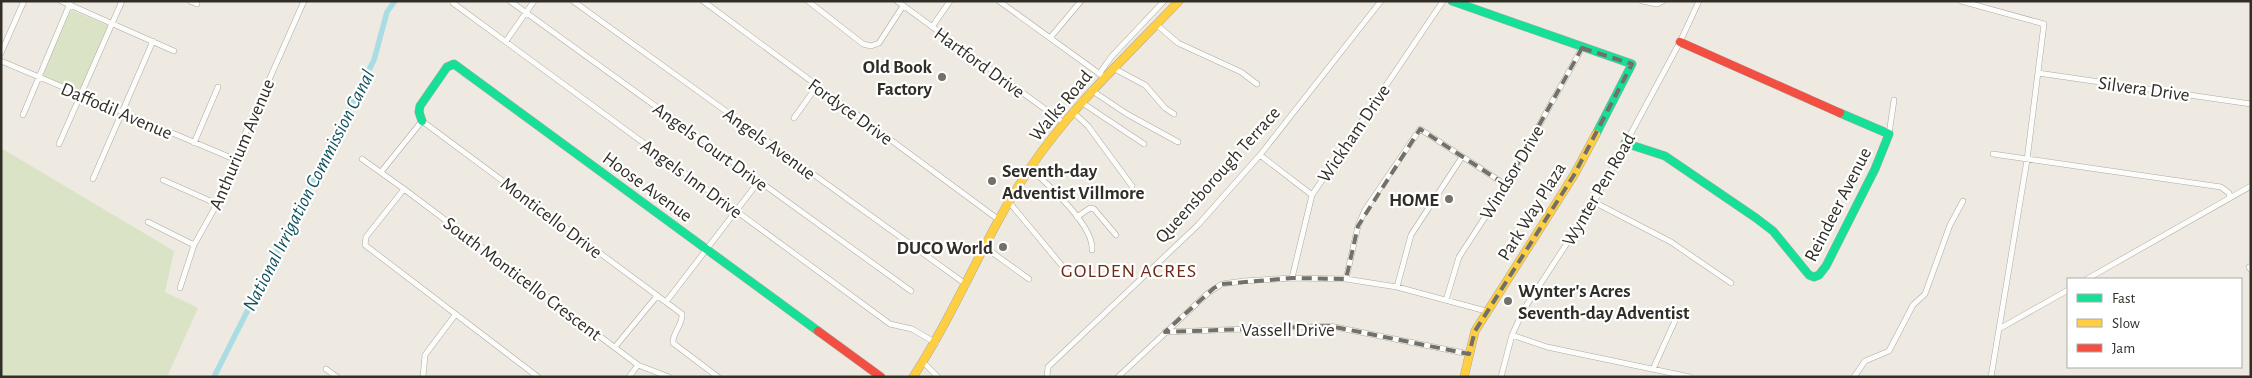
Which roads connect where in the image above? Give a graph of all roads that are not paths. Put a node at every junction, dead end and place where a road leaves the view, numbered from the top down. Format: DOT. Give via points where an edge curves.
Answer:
graph roads {
  1 [pos="24,1"];
  2 [pos="61,1"];
  3 [pos="122,1"];
  4 [pos="190,1"];
  5 [pos="304,1"];
  6 [pos="510,1"];
  7 [pos="534,1"];
  8 [pos="573,1"];
  9 [pos="703,1"];
  10 [pos="808,1"];
  11 [pos="897,1"];
  12 [pos="950,1"];
  13 [pos="1000,1"];
  14 [pos="1082,1"];
  15 [pos="1164,1"];
  16 [pos="1179,1"];
  17 [pos="1381,1"];
  18 [pos="1443,1"];
  19 [pos="1452,1"];
  20 [pos="1642,1"];
  21 [pos="1663,1"];
  22 [pos="1699,1"];
  23 [pos="1961,1"];
  24 [pos="71,3"];
  25 [pos="453,3"];
  26 [pos="197,4"];
  27 [pos="903,6"];
  28 [pos="526,12"];
  29 [pos="112,23"];
  30 [pos="1157,25"];
  31 [pos="932,27"];
  32 [pos="1050,38"];
  33 [pos="152,41"];
  34 [pos="506,41"];
  35 [pos="1680,42"];
  36 [pos="1582,48"];
  37 [pos="174,51"];
  38 [pos="1,53"];
  39 [pos="1,61"];
  40 [pos="1113,68"];
  41 [pos="2038,73"];
  42 [pos="1101,76"];
  43 [pos="38,77"];
  44 [pos="1257,84"];
  45 [pos="817,86"];
  46 [pos="218,87"];
  47 [pos="1091,90"];
  48 [pos="80,94"];
  49 [pos="1894,100"];
  50 [pos="1081,102"];
  51 [pos="2251,104"];
  52 [pos="121,112"];
  53 [pos="1073,112"];
  54 [pos="1174,114"];
  55 [pos="23,115"];
  56 [pos="794,118"];
  57 [pos="422,121"];
  58 [pos="1064,123"];
  59 [pos="1889,134"];
  60 [pos="1178,142"];
  61 [pos="194,143"];
  62 [pos="1625,143"];
  63 [pos="59,144"];
  64 [pos="1144,144"];
  65 [pos="1993,154"];
  66 [pos="1260,155"];
  67 [pos="1462,157"];
  68 [pos="234,159"];
  69 [pos="362,159"];
  70 [pos="2027,160"];
  71 [pos="1030,168"];
  72 [pos="381,172"];
  73 [pos="93,179"];
  74 [pos="163,180"];
  75 [pos="759,181"];
  76 [pos="1506,185"];
  77 [pos="1132,186"];
  78 [pos="2251,186"];
  79 [pos="404,189"];
  80 [pos="1312,195"];
  81 [pos="2230,198"];
  82 [pos="1009,201"];
  83 [pos="1963,201"];
  84 [pos="1594,202"];
  85 [pos="217,204"];
  86 [pos="737,210"];
  87 [pos="1077,217"];
  88 [pos="1000,220"];
  89 [pos="148,222"];
  90 [pos="1116,235"];
  91 [pos="194,245"];
  92 [pos="986,248"];
  93 [pos="707,249"];
  94 [pos="1092,250"];
  95 [pos="1068,273"];
  96 [pos="1292,278"];
  97 [pos="2089,278"];
  98 [pos="1029,279"];
  99 [pos="1346,279"];
  100 [pos="1731,283"];
  101 [pos="967,285"];
  102 [pos="1397,287"];
  103 [pos="180,288"];
  104 [pos="911,290"];
  105 [pos="2067,291"];
  106 [pos="657,296"];
  107 [pos="1446,300"];
  108 [pos="666,302"];
  109 [pos="1486,311"];
  110 [pos="1679,312"];
  111 [pos="455,315"];
  112 [pos="1999,330"];
  113 [pos="1164,332"];
  114 [pos="1512,335"];
  115 [pos="936,343"];
  116 [pos="615,347"];
  117 [pos="1469,354"];
  118 [pos="923,362"];
  119 [pos="638,365"];
  120 [pos="326,369"];
  121 [pos="1653,370"];
  122 [pos="337,377"];
  123 [pos="423,377"];
  124 [pos="538,377"];
  125 [pos="629,377"];
  126 [pos="669,377"];
  127 [pos="718,377"];
  128 [pos="881,377"];
  129 [pos="913,377"];
  130 [pos="938,377"];
  131 [pos="1047,377"];
  132 [pos="1118,377"];
  133 [pos="1464,377"];
  134 [pos="1501,377"];
  135 [pos="1690,377"];
  136 [pos="1854,377"];
  137 [pos="1991,377"];
  1 -- 38 [label="street"];
  2 -- 24 [label="street"];
  3 -- 29 [label="street"];
  4 -- 26 [label="street"];
  5 -- 68 [label="street, Anthurium Avenue"];
  6 -- 28 [label="street, Angels Court Drive"];
  7 -- 28 [label="street"];
  8 -- 101 [label="street, Angels Avenue"];
  9 -- 45 [label="street, Fordyce Drive"];
  10 -- 27 [label="street" via="863,44 871,46 879,43"];
  11 -- 27 [label="street, Hartford Drive"];
  12 -- 31 [label="street"];
  13 -- 32 [label="street"];
  14 -- 32 [label="street"];
  15 -- 42 [label="street" via="1112,56"];
  16 -- 30 [label="street, Walks Road"];
  17 -- 66 [label="street, Queensborough Terrace"];
  18 -- 80 [label="street, Wickham Drive"];
  19 -- 36 [label="street"];
  20 -- 21 [label="street" via="1657,4"];
  22 -- 35 [label="street, Wynter Pen Road"];
  23 -- 41 [label="street" via="2044,24"];
  24 -- 29 [label="street"];
  24 -- 43 [label="street"];
  25 -- 34 [label="street, Angels Inn Drive"];
  27 -- 31 [label="street, Hartford Drive"];
  28 -- 34 [label="street"];
  28 -- 75 [label="street, Angels Court Drive"];
  29 -- 33 [label="street"];
  29 -- 48 [label="street"];
  30 -- 40 [label="street, Walks Road"];
  30 -- 44 [label="street" via="1178,43 1241,72"];
  31 -- 58 [label="street, Hartford Drive"];
  32 -- 42 [label="street"];
  33 -- 37 [label="street"];
  33 -- 52 [label="street"];
  34 -- 86 [label="street, Angels Inn Drive"];
  35 -- 59 [label="street, Reindeer Avenue"];
  35 -- 62 [label="street, Wynter Pen Road"];
  36 -- 76 [label="street, Windsor Drive"];
  36 -- 109 [label="street, Park Way Plaza" via="1632,64 1574,175"];
  39 -- 43 [label="street, Daffodil Avenue"];
  40 -- 42 [label="street, Walks Road"];
  40 -- 54 [label="street" via="1146,85"];
  41 -- 51 [label="street, Silvera Drive"];
  41 -- 70 [label="street"];
  42 -- 47 [label="street, Walks Road"];
  43 -- 48 [label="street, Daffodil Avenue"];
  43 -- 55 [label="street"];
  45 -- 56 [label="street"];
  45 -- 88 [label="street, Fordyce Drive"];
  46 -- 61 [label="street"];
  47 -- 50 [label="street, Walks Road"];
  47 -- 60 [label="street"];
  48 -- 52 [label="street, Daffodil Avenue"];
  48 -- 63 [label="street"];
  49 -- 59 [label="street"];
  50 -- 53 [label="street, Walks Road"];
  50 -- 64 [label="street"];
  52 -- 61 [label="street, Daffodil Avenue"];
  52 -- 73 [label="street"];
  53 -- 58 [label="street, Walks Road"];
  53 -- 77 [label="street" via="1088,126"];
  57 -- 72 [label="street"];
  57 -- 93 [label="street, Hoose Avenue" via="420,106 447,67 454,64"];
  57 -- 106 [label="street, Monticello Drive"];
  58 -- 71 [label="street, Walks Road"];
  59 -- 62 [label="street, Reindeer Avenue" via="1826,266 1814,277 1802,268 1773,231 1756,218 1665,156"];
  61 -- 68 [label="street, Daffodil Avenue"];
  62 -- 84 [label="street, Wynter Pen Road"];
  65 -- 70 [label="street"];
  66 -- 80 [label="street"];
  66 -- 131 [label="street, Queensborough Terrace" via="1198,225 1048,367"];
  67 -- 76 [label="street"];
  67 -- 99 [label="street" via="1420,129 1365,210 1358,226"];
  67 -- 102 [label="street" via="1411,235"];
  68 -- 85 [label="street, Anthurium Avenue"];
  69 -- 72 [label="street, South Monticello Crescent"];
  70 -- 81 [label="street" via="2221,187"];
  70 -- 112 [label="street"];
  71 -- 82 [label="street, Walks Road"];
  71 -- 87 [label="street"];
  72 -- 79 [label="street, South Monticello Crescent"];
  74 -- 85 [label="street"];
  75 -- 86 [label="street"];
  75 -- 104 [label="street, Angels Court Drive"];
  76 -- 107 [label="street, Windsor Drive" via="1459,257"];
  78 -- 81 [label="street"];
  79 -- 111 [label="street" via="366,237 365,245"];
  79 -- 116 [label="street, South Monticello Crescent"];
  80 -- 96 [label="street, Wickham Drive"];
  81 -- 97 [label="street"];
  82 -- 88 [label="street, Walks Road"];
  82 -- 95 [label="street"];
  83 -- 136 [label="street" via="1950,225 1925,294 1913,305 1889,350 1865,361"];
  84 -- 100 [label="street" via="1671,242"];
  84 -- 114 [label="street, Wynter Pen Road" via="1524,309"];
  85 -- 91 [label="street, Anthurium Avenue"];
  86 -- 93 [label="street"];
  86 -- 115 [label="street, Angels Inn Drive" via="890,324 912,329"];
  87 -- 90 [label="street" via="1090,208 1094,209"];
  87 -- 94 [label="street" via="1092,240"];
  88 -- 92 [label="street, Walks Road"];
  89 -- 91 [label="street"];
  91 -- 103 [label="street, Anthurium Avenue"];
  92 -- 98 [label="street"];
  92 -- 101 [label="street, Walks Road"];
  93 -- 108 [label="street"];
  93 -- 128 [label="street, Hoose Avenue"];
  96 -- 99 [label="street"];
  96 -- 113 [label="street" via="1244,281 1214,288"];
  99 -- 102 [label="street"];
  101 -- 115 [label="street, Walks Road"];
  102 -- 107 [label="street"];
  105 -- 112 [label="street"];
  106 -- 108 [label="street, Monticello Drive"];
  106 -- 116 [label="street"];
  107 -- 109 [label="street"];
  108 -- 127 [label="street, Monticello Drive" via="682,314 674,343"];
  109 -- 117 [label="street, Park Way Plaza" via="1475,331"];
  110 -- 121 [label="street"];
  111 -- 123 [label="street" via="424,355"];
  111 -- 124 [label="street"];
  112 -- 137 [label="street"];
  113 -- 117 [label="street, Vassell Drive" via="1330,326"];
  113 -- 132 [label="street"];
  114 -- 121 [label="street" via="1547,347"];
  114 -- 134 [label="street, Wynter Pen Road"];
  115 -- 118 [label="street, Walks Road"];
  116 -- 119 [label="street, South Monticello Crescent"];
  117 -- 133 [label="street, Park Way Plaza"];
  118 -- 129 [label="street, Walks Road"];
  118 -- 130 [label="street"];
  119 -- 125 [label="street"];
  119 -- 126 [label="street, South Monticello Crescent"];
  120 -- 122 [label="street"];
  121 -- 135 [label="street"];
}
